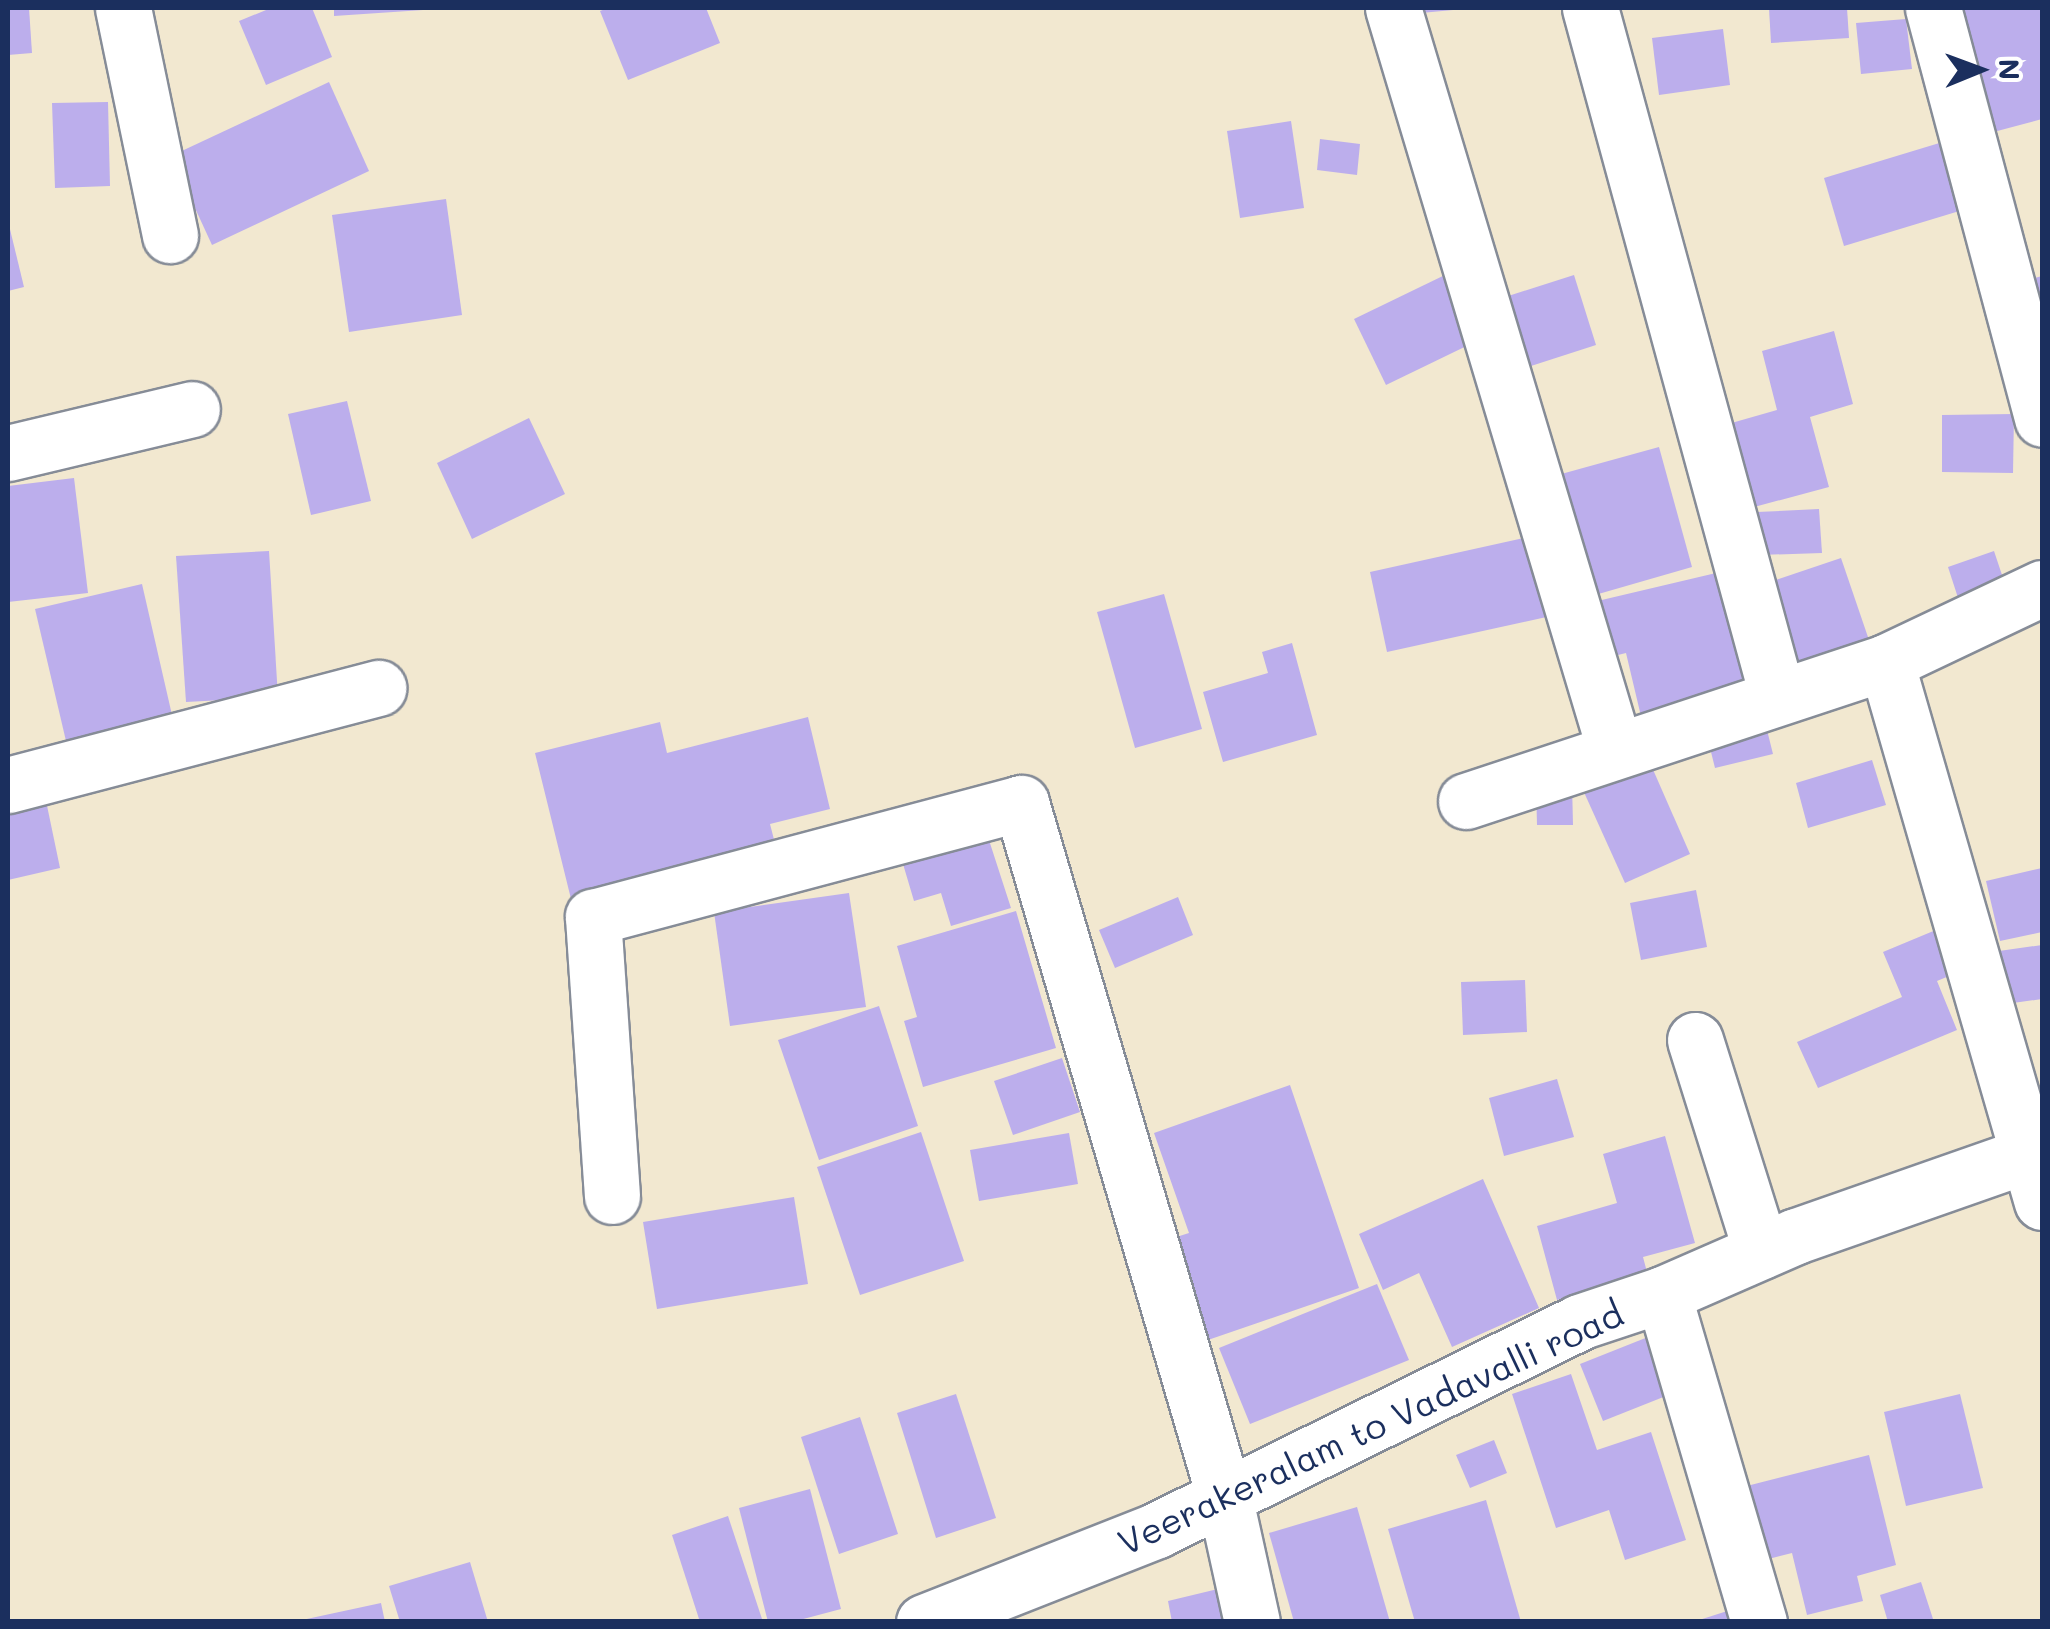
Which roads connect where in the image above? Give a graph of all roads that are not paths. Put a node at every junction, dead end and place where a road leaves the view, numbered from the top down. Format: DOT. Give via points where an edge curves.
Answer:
graph roads {
  1 [pos="1393,8"];
  2 [pos="1590,8"];
  3 [pos="1934,8"];
  4 [pos="134,10"];
  5 [pos="170,234"];
  6 [pos="192,409"];
  7 [pos="2042,419"];
  8 [pos="8,454"];
  9 [pos="2042,588"];
  10 [pos="1886,662"];
  11 [pos="378,688"];
  12 [pos="1777,695"];
  13 [pos="1616,750"];
  14 [pos="8,785"];
  15 [pos="1466,801"];
  16 [pos="1695,1040"];
  17 [pos="2038,1168"];
  18 [pos="612,1196"];
  19 [pos="1761,1251"];
  20 [pos="1662,1294"];
  21 [pos="1224,1496"];
  22 [pos="924,1622"];
  23 [pos="1252,1622"];
  24 [pos="1759,1622"];
  1 -- 13 [label="street"];
  2 -- 12 [label="street"];
  3 -- 7 [label="street"];
  4 -- 5 [label="street"];
  6 -- 8 [label="street"];
  9 -- 10 [label="street"];
  10 -- 12 [label="street"];
  10 -- 17 [label="street"];
  11 -- 14 [label="street"];
  12 -- 13 [label="street"];
  13 -- 15 [label="street"];
  16 -- 19 [label="street"];
  17 -- 19 [label="street, Veerakeralam to Vadavalli road"];
  18 -- 21 [label="street" via="593,917 1021,803"];
  19 -- 20 [label="street, Veerakeralam to Vadavalli road"];
  20 -- 21 [label="street, Veerakeralam to Vadavalli road" via="1579,1322"];
  20 -- 24 [label="street"];
  21 -- 22 [label="street, Veerakeralam to Vadavalli road" via="1157,1530"];
  21 -- 23 [label="street"];
}
